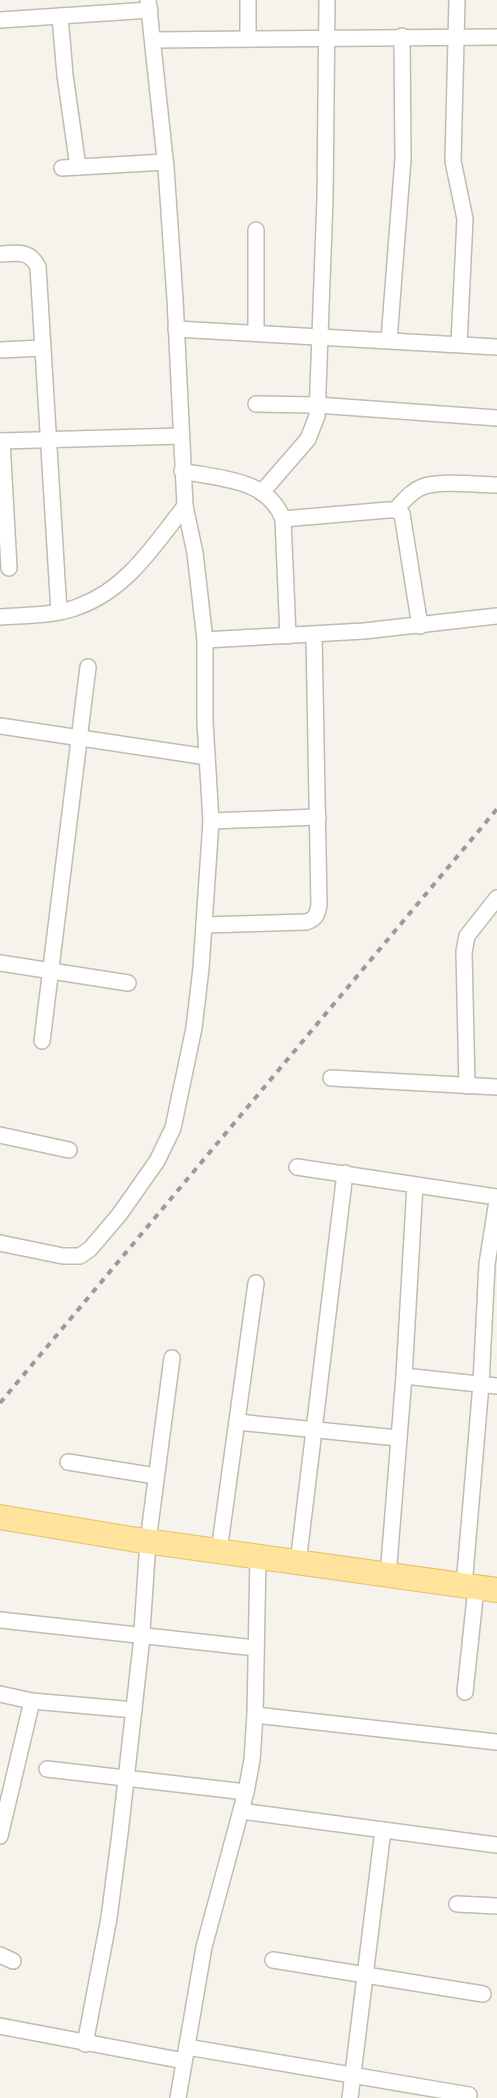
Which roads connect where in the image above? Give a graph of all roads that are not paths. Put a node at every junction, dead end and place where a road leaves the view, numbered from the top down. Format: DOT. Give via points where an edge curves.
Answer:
graph roads {
  1 [pos="248,0"];
  2 [pos="327,0"];
  3 [pos="457,0"];
  4 [pos="149,5"];
  5 [pos="60,16"];
  6 [pos="0,20"];
  7 [pos="402,36"];
  8 [pos="456,36"];
  9 [pos="497,37"];
  10 [pos="327,38"];
  11 [pos="248,39"];
  12 [pos="152,40"];
  13 [pos="165,162"];
  14 [pos="78,167"];
  15 [pos="62,168"];
  16 [pos="256,230"];
  17 [pos="0,254"];
  18 [pos="176,329"];
  19 [pos="256,333"];
  20 [pos="319,336"];
  21 [pos="389,340"];
  22 [pos="459,344"];
  23 [pos="497,346"];
  24 [pos="42,348"];
  25 [pos="0,350"];
  26 [pos="256,404"];
  27 [pos="317,405"];
  28 [pos="497,418"];
  29 [pos="180,436"];
  30 [pos="49,438"];
  31 [pos="1,441"];
  32 [pos="182,471"];
  33 [pos="497,485"];
  34 [pos="263,491"];
  35 [pos="185,506"];
  36 [pos="395,510"];
  37 [pos="283,519"];
  38 [pos="4,534"];
  39 [pos="9,568"];
  40 [pos="59,612"];
  41 [pos="497,616"];
  42 [pos="0,617"];
  43 [pos="420,626"];
  44 [pos="314,635"];
  45 [pos="288,636"];
  46 [pos="205,640"];
  47 [pos="88,667"];
  48 [pos="0,726"];
  49 [pos="78,738"];
  50 [pos="207,757"];
  51 [pos="318,817"];
  52 [pos="211,821"];
  53 [pos="497,898"];
  54 [pos="204,925"];
  55 [pos="0,963"];
  56 [pos="49,970"];
  57 [pos="128,983"];
  58 [pos="42,1041"];
  59 [pos="331,1078"];
  60 [pos="467,1086"];
  61 [pos="497,1087"];
  62 [pos="0,1135"];
  63 [pos="69,1150"];
  64 [pos="297,1167"];
  65 [pos="345,1173"];
  66 [pos="415,1185"];
  67 [pos="497,1197"];
  68 [pos="497,1202"];
  69 [pos="0,1243"];
  70 [pos="256,1283"];
  71 [pos="172,1358"];
  72 [pos="404,1376"];
  73 [pos="481,1384"];
  74 [pos="497,1386"];
  75 [pos="237,1422"];
  76 [pos="315,1430"];
  77 [pos="398,1438"];
  78 [pos="68,1462"];
  79 [pos="156,1476"];
  80 [pos="0,1517"];
  81 [pos="148,1541"];
  82 [pos="219,1551"];
  83 [pos="258,1557"];
  84 [pos="298,1563"];
  85 [pos="388,1576"];
  86 [pos="479,1588"];
  87 [pos="0,1620"];
  88 [pos="142,1637"];
  89 [pos="256,1648"];
  90 [pos="465,1692"];
  91 [pos="0,1694"];
  92 [pos="32,1701"];
  93 [pos="134,1710"];
  94 [pos="255,1715"];
  95 [pos="497,1742"];
  96 [pos="47,1769"];
  97 [pos="126,1778"];
  98 [pos="246,1792"];
  99 [pos="241,1810"];
  100 [pos="383,1830"];
  101 [pos="0,1836"];
  102 [pos="497,1845"];
  103 [pos="457,1904"];
  104 [pos="497,1906"];
  105 [pos="273,1960"];
  106 [pos="364,1974"];
  107 [pos="483,1994"];
  108 [pos="0,2026"];
  109 [pos="85,2044"];
  110 [pos="185,2054"];
  111 [pos="353,2076"];
  112 [pos="469,2095"];
  113 [pos="178,2098"];
  114 [pos="350,2098"];
  1 -- 11 [label="street"];
  2 -- 10 [label="street"];
  3 -- 8 [label="street"];
  4 -- 5 [label="street"];
  4 -- 12 [label="street"];
  5 -- 6 [label="street"];
  5 -- 14 [label="street"];
  7 -- 8 [label="street"];
  7 -- 10 [label="street"];
  7 -- 21 [label="street" via="403,159"];
  8 -- 9 [label="street"];
  8 -- 22 [label="street" via="454,160 465,219"];
  10 -- 11 [label="street"];
  10 -- 20 [label="street"];
  11 -- 12 [label="street"];
  12 -- 13 [label="street"];
  13 -- 14 [label="street"];
  13 -- 18 [label="street"];
  14 -- 15 [label="street"];
  16 -- 19 [label="street"];
  17 -- 24 [label="street" via="24,253 34,258 38,267"];
  18 -- 19 [label="street"];
  18 -- 29 [label="street"];
  19 -- 20 [label="street"];
  20 -- 21 [label="street"];
  20 -- 27 [label="street"];
  21 -- 22 [label="street"];
  22 -- 23 [label="street"];
  24 -- 25 [label="street"];
  24 -- 30 [label="street"];
  26 -- 27 [label="street"];
  27 -- 28 [label="street"];
  27 -- 34 [label="street" via="316,422 308,439"];
  29 -- 30 [label="street"];
  29 -- 32 [label="street"];
  30 -- 31 [label="street"];
  30 -- 40 [label="street"];
  31 -- 38 [label="street"];
  32 -- 34 [label="street"];
  32 -- 35 [label="street"];
  33 -- 36 [label="street" via="422,486"];
  34 -- 37 [label="street" via="279,508"];
  35 -- 40 [label="street" via="119,585 106,595"];
  35 -- 46 [label="street" via="195,553"];
  36 -- 37 [label="street"];
  36 -- 43 [label="street" via="402,514 404,520"];
  37 -- 45 [label="street"];
  38 -- 39 [label="street"];
  40 -- 42 [label="street"];
  41 -- 43 [label="street"];
  43 -- 44 [label="street"];
  44 -- 45 [label="street"];
  44 -- 51 [label="street"];
  45 -- 46 [label="street"];
  46 -- 50 [label="street"];
  47 -- 49 [label="street"];
  48 -- 49 [label="street"];
  49 -- 50 [label="street"];
  49 -- 56 [label="street"];
  50 -- 52 [label="street"];
  51 -- 52 [label="street"];
  51 -- 54 [label="street" via="319,905 314,920"];
  52 -- 54 [label="street"];
  53 -- 60 [label="street" via="468,936 464,952"];
  54 -- 69 [label="street" via="194,1028 184,1080 173,1128 156,1161 119,1215 80,1256 62,1256"];
  55 -- 56 [label="street"];
  56 -- 57 [label="street"];
  56 -- 58 [label="street"];
  59 -- 60 [label="street"];
  60 -- 61 [label="street"];
  62 -- 63 [label="street"];
  64 -- 65 [label="street"];
  65 -- 66 [label="street"];
  65 -- 76 [label="street"];
  66 -- 67 [label="street"];
  66 -- 72 [label="street"];
  68 -- 73 [label="street" via="487,1264"];
  70 -- 75 [label="street"];
  71 -- 79 [label="street"];
  72 -- 73 [label="street"];
  72 -- 77 [label="street"];
  73 -- 74 [label="street"];
  73 -- 86 [label="street"];
  75 -- 76 [label="street"];
  75 -- 82 [label="street"];
  76 -- 77 [label="street"];
  76 -- 84 [label="street"];
  77 -- 85 [label="street"];
  78 -- 79 [label="street"];
  79 -- 81 [label="street"];
  80 -- 81 [label="main road"];
  81 -- 82 [label="main road"];
  81 -- 88 [label="street"];
  82 -- 83 [label="main road"];
  83 -- 84 [label="main road"];
  83 -- 89 [label="street"];
  84 -- 85 [label="main road"];
  85 -- 86 [label="main road"];
  86 -- 90 [label="street"];
  87 -- 88 [label="street"];
  88 -- 89 [label="street"];
  88 -- 93 [label="street"];
  89 -- 94 [label="street"];
  91 -- 92 [label="street"];
  92 -- 93 [label="street"];
  92 -- 101 [label="street"];
  93 -- 97 [label="street"];
  94 -- 95 [label="street"];
  94 -- 98 [label="street"];
  96 -- 97 [label="street"];
  97 -- 98 [label="street"];
  97 -- 109 [label="street" via="109,1918"];
  98 -- 99 [label="street"];
  99 -- 100 [label="street"];
  99 -- 110 [label="street" via="204,1948"];
  100 -- 102 [label="street"];
  100 -- 106 [label="street"];
  103 -- 104 [label="street"];
  105 -- 106 [label="street"];
  106 -- 107 [label="street"];
  106 -- 111 [label="street"];
  108 -- 109 [label="street"];
  109 -- 110 [label="street"];
  110 -- 111 [label="street"];
  110 -- 113 [label="street"];
  111 -- 112 [label="street"];
  111 -- 114 [label="street"];
}
